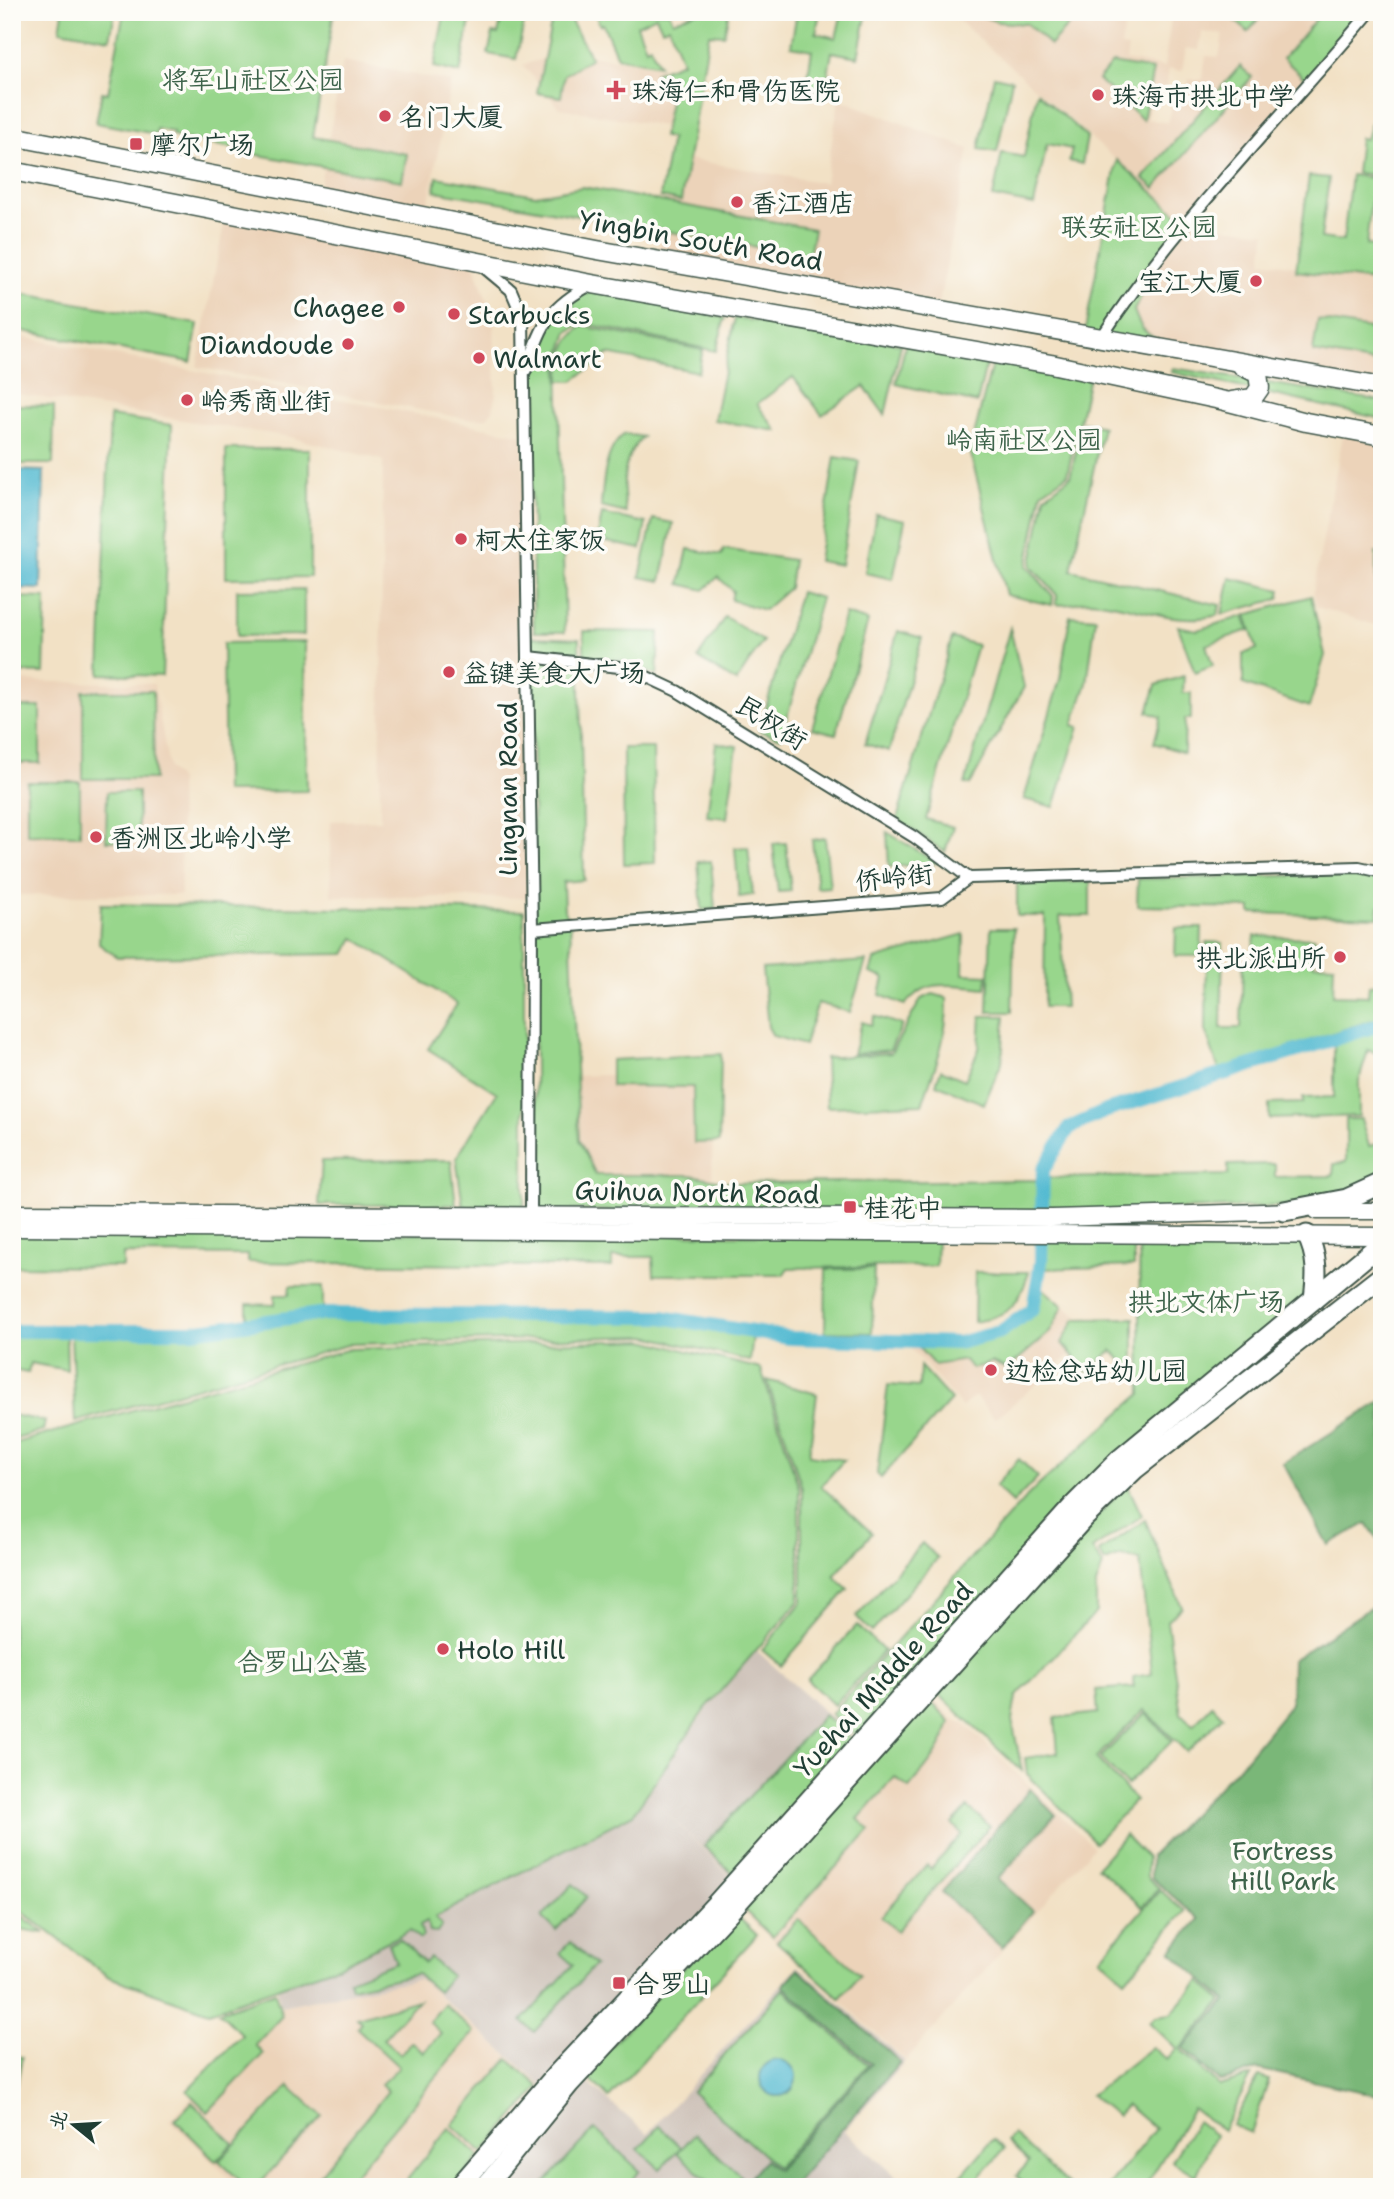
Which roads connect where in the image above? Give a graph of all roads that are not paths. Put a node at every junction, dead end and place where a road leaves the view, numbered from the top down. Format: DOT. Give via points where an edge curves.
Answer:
graph roads {
  1 [pos="1370,12"];
  2 [pos="12,136"];
  3 [pos="12,171"];
  4 [pos="474,258"];
  5 [pos="592,284"];
  6 [pos="1101,338"];
  7 [pos="1233,363"];
  8 [pos="524,376"];
  9 [pos="1382,387"];
  10 [pos="1225,401"];
  11 [pos="1382,436"];
  12 [pos="529,657"];
  13 [pos="1382,872"];
  14 [pos="969,878"];
  15 [pos="532,929"];
  16 [pos="1382,1183"];
  17 [pos="1284,1211"];
  18 [pos="1382,1211"];
  19 [pos="12,1213"];
  20 [pos="531,1222"];
  21 [pos="1053,1226"];
  22 [pos="12,1228"];
  23 [pos="1307,1235"];
  24 [pos="1382,1236"];
  25 [pos="1382,1243"];
  26 [pos="1382,1276"];
  27 [pos="1382,1295"];
  28 [pos="1314,1299"];
  29 [pos="1311,1330"];
  30 [pos="459,2187"];
  31 [pos="485,2187"];
  1 -- 6 [label="street" via="1135,286"];
  2 -- 6 [label="main road, Yingbin South Road" via="585,248"];
  3 -- 4 [label="main road"];
  4 -- 5 [label="main road"];
  4 -- 8 [label="street, Lingnan Road" via="511,290 523,318"];
  5 -- 8 [label="street" via="566,298 543,323"];
  5 -- 10 [label="main road" via="1051,364"];
  6 -- 7 [label="main road, Yingbin South Road"];
  7 -- 9 [label="main road, Yingbin South Road"];
  7 -- 10 [label="main road" via="1258,374 1260,388 1246,401"];
  8 -- 12 [label="street, Lingnan Road"];
  10 -- 11 [label="main road"];
  12 -- 14 [label="street, 民权街" via="628,668 677,691 914,836"];
  12 -- 15 [label="street, Lingnan Road"];
  13 -- 14 [label="street, 侨岭街" via="1359,867"];
  14 -- 15 [label="street, 侨岭街" via="942,898"];
  15 -- 20 [label="street, Lingnan Road"];
  16 -- 17 [label="highway" via="1347,1199"];
  17 -- 18 [label="main road, Guihua North Road"];
  17 -- 21 [label="main road, Guihua North Road"];
  19 -- 20 [label="main road, Guihua North Road"];
  20 -- 21 [label="main road, Guihua North Road"];
  20 -- 22 [label="main road, Guihua North Road"];
  21 -- 23 [label="main road, Guihua North Road"];
  23 -- 24 [label="main road, Guihua North Road"];
  23 -- 28 [label="highway" via="1317,1265"];
  25 -- 28 [label="highway, Yuehai Middle Road"];
  26 -- 29 [label="highway, Yuehai Middle Road"];
  27 -- 29 [label="highway"];
  28 -- 30 [label="highway, Yuehai Middle Road" via="1120,1459 1074,1505"];
  29 -- 31 [label="highway, Yuehai Middle Road" via="1135,1469 1084,1518 569,2084"];
}
